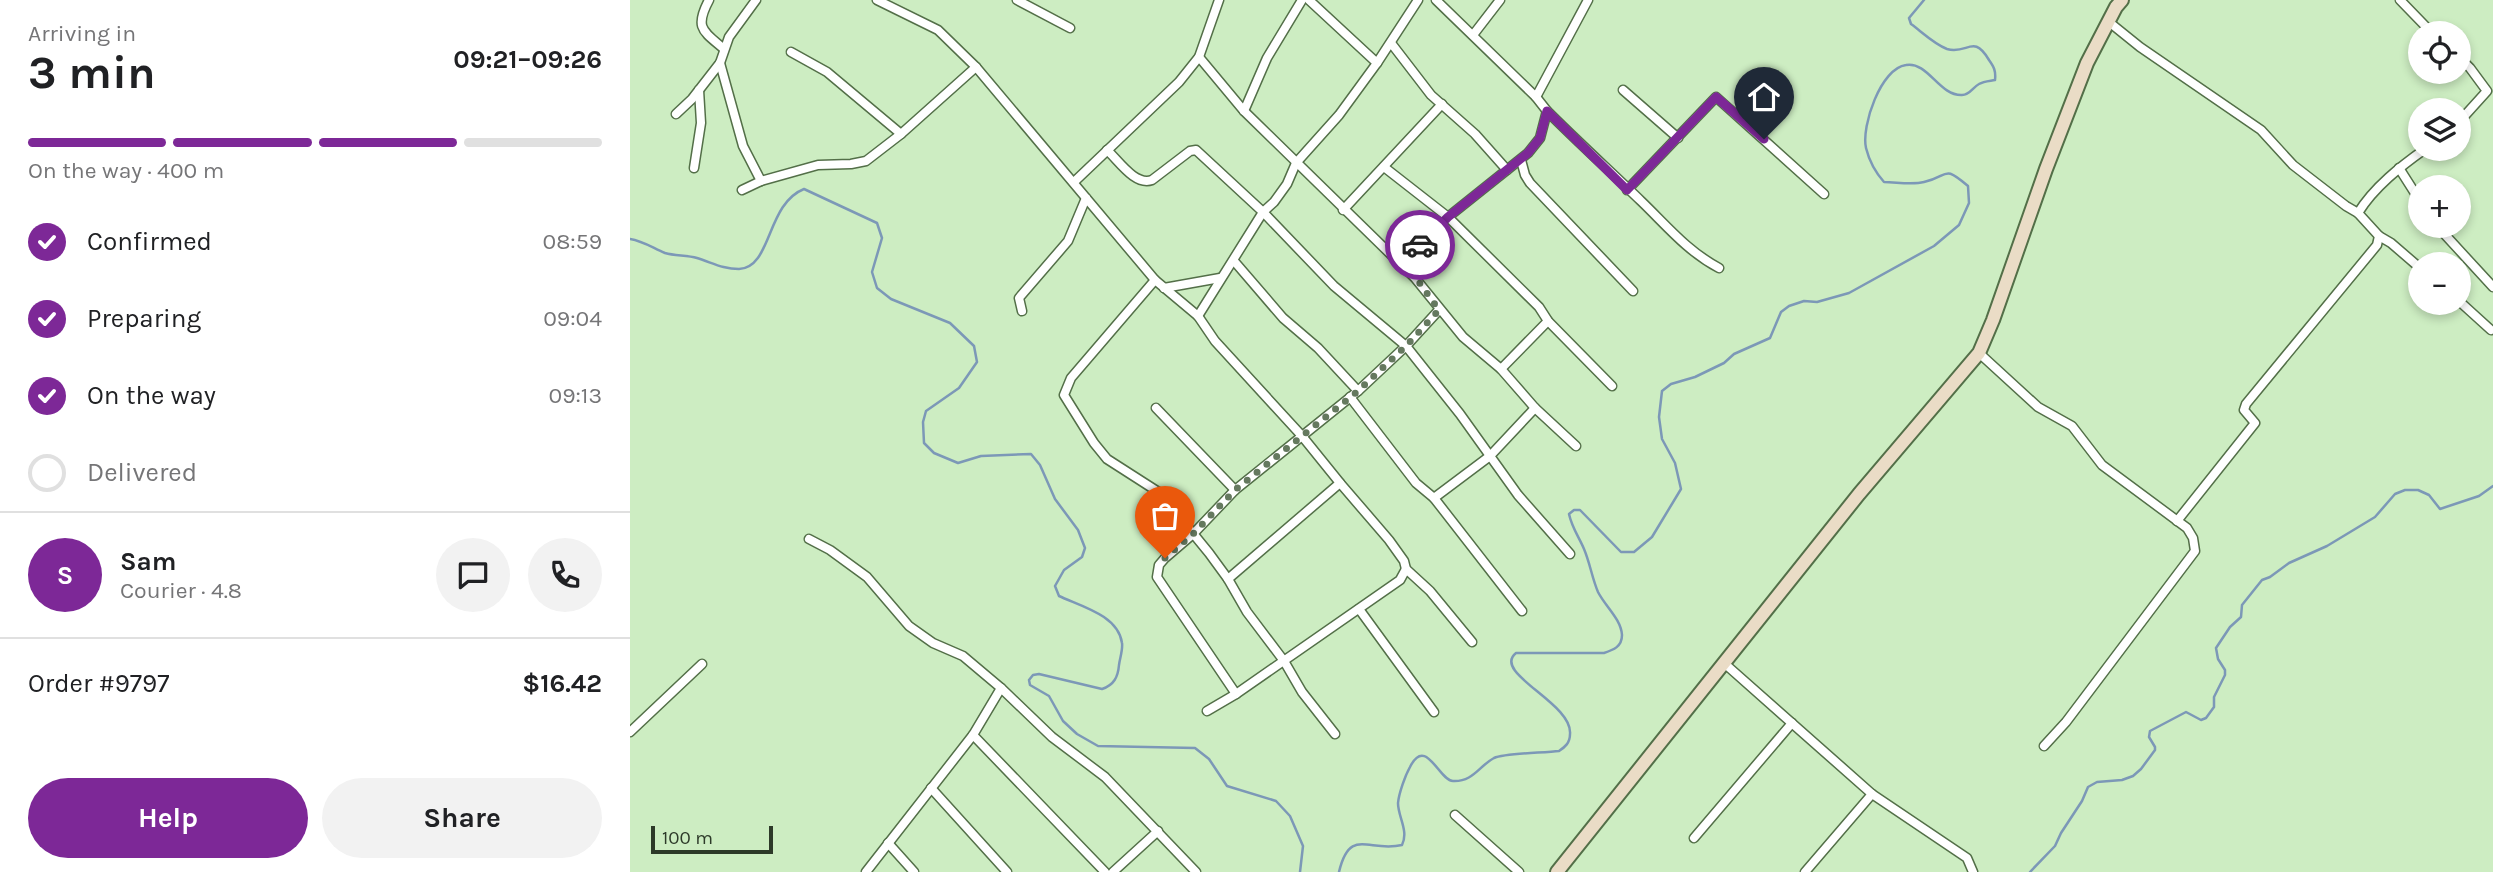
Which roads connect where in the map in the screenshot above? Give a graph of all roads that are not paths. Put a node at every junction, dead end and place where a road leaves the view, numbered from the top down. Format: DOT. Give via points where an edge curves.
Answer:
graph roads {
  1 [pos="709,0"];
  2 [pos="756,0"];
  3 [pos="877,0"];
  4 [pos="1017,0"];
  5 [pos="1219,0"];
  6 [pos="1302,0"];
  7 [pos="1309,0"];
  8 [pos="1419,0"];
  9 [pos="1436,0"];
  10 [pos="1500,0"];
  11 [pos="1588,0"];
  12 [pos="2122,0"];
  13 [pos="2400,0"];
  14 [pos="2420,21"];
  15 [pos="2109,22"];
  16 [pos="1070,28"];
  17 [pos="1473,35"];
  18 [pos="1391,43"];
  19 [pos="724,50"];
  20 [pos="791,52"];
  21 [pos="1199,57"];
  22 [pos="720,63"];
  23 [pos="1377,63"];
  24 [pos="976,67"];
  25 [pos="2471,69"];
  26 [pos="699,90"];
  27 [pos="1623,90"];
  28 [pos="1536,97"];
  29 [pos="1442,104"];
  30 [pos="2471,109"];
  31 [pos="1244,111"];
  32 [pos="1547,111"];
  33 [pos="676,114"];
  34 [pos="901,134"];
  35 [pos="1678,138"];
  36 [pos="1107,150"];
  37 [pos="1521,160"];
  38 [pos="2409,161"];
  39 [pos="1296,163"];
  40 [pos="1384,167"];
  41 [pos="694,168"];
  42 [pos="2399,168"];
  43 [pos="1507,170"];
  44 [pos="761,181"];
  45 [pos="1074,181"];
  46 [pos="2408,182"];
  47 [pos="741,190"];
  48 [pos="1627,190"];
  49 [pos="1824,194"];
  50 [pos="1086,198"];
  51 [pos="1343,210"];
  52 [pos="1263,212"];
  53 [pos="2358,212"];
  54 [pos="1448,217"];
  55 [pos="2379,236"];
  56 [pos="2448,238"];
  57 [pos="2408,258"];
  58 [pos="1234,261"];
  59 [pos="1400,266"];
  60 [pos="1718,268"];
  61 [pos="1220,278"];
  62 [pos="1155,280"];
  63 [pos="2493,287"];
  64 [pos="1164,288"];
  65 [pos="1633,291"];
  66 [pos="1439,310"];
  67 [pos="1022,311"];
  68 [pos="2471,312"];
  69 [pos="1198,316"];
  70 [pos="1548,321"];
  71 [pos="2491,330"];
  72 [pos="1406,346"];
  73 [pos="1979,353"];
  74 [pos="1501,369"];
  75 [pos="1612,387"];
  76 [pos="1358,391"];
  77 [pos="1350,397"];
  78 [pos="1156,408"];
  79 [pos="1535,408"];
  80 [pos="1302,436"];
  81 [pos="1576,446"];
  82 [pos="1490,456"];
  83 [pos="1340,483"];
  84 [pos="1235,490"];
  85 [pos="1434,498"];
  86 [pos="2177,521"];
  87 [pos="1193,534"];
  88 [pos="809,539"];
  89 [pos="1570,554"];
  90 [pos="1406,569"];
  91 [pos="1228,579"];
  92 [pos="1359,609"];
  93 [pos="1522,611"];
  94 [pos="1472,642"];
  95 [pos="1284,661"];
  96 [pos="1724,663"];
  97 [pos="702,664"];
  98 [pos="1001,688"];
  99 [pos="1236,694"];
  100 [pos="1207,711"];
  101 [pos="1434,712"];
  102 [pos="1792,723"];
  103 [pos="630,732"];
  104 [pos="1335,734"];
  105 [pos="973,735"];
  106 [pos="2044,746"];
  107 [pos="931,788"];
  108 [pos="1872,794"];
  109 [pos="1455,815"];
  110 [pos="1158,831"];
  111 [pos="1694,838"];
  112 [pos="888,843"];
  113 [pos="866,872"];
  114 [pos="914,872"];
  115 [pos="1007,872"];
  116 [pos="1105,872"];
  117 [pos="1113,872"];
  118 [pos="1196,872"];
  119 [pos="1520,872"];
  120 [pos="1557,872"];
  121 [pos="1805,872"];
  122 [pos="1973,872"];
  1 -- 19 [label="street" via="700,25"];
  2 -- 19 [label="street"];
  3 -- 24 [label="street" via="938,30"];
  4 -- 16 [label="street"];
  5 -- 21 [label="street"];
  6 -- 31 [label="street" via="1267,58"];
  7 -- 23 [label="street"];
  8 -- 18 [label="street"];
  9 -- 17 [label="street"];
  10 -- 17 [label="street"];
  11 -- 28 [label="street"];
  12 -- 15 [label="street"];
  13 -- 14 [label="street"];
  15 -- 53 [label="street" via="2261,130 2293,165"];
  15 -- 73 [label="street" via="2087,63"];
  17 -- 28 [label="street"];
  18 -- 23 [label="street"];
  18 -- 29 [label="street"];
  19 -- 22 [label="street"];
  20 -- 34 [label="street" via="827,72"];
  21 -- 31 [label="street"];
  21 -- 36 [label="street"];
  22 -- 26 [label="street"];
  22 -- 44 [label="street" via="743,146"];
  23 -- 39 [label="street"];
  24 -- 34 [label="street"];
  24 -- 45 [label="street"];
  25 -- 30 [label="street" via="2487,91"];
  26 -- 33 [label="street"];
  26 -- 41 [label="street" via="701,123"];
  27 -- 35 [label="street"];
  28 -- 32 [label="street"];
  29 -- 40 [label="street"];
  29 -- 43 [label="street"];
  31 -- 39 [label="street"];
  32 -- 37 [label="street" via="1540,138"];
  32 -- 48 [label="street"];
  34 -- 44 [label="street" via="866,161 818,165"];
  35 -- 48 [label="street"];
  35 -- 49 [label="street" via="1716,97"];
  36 -- 45 [label="street"];
  36 -- 52 [label="street" via="1145,182 1196,150"];
  37 -- 43 [label="street"];
  37 -- 65 [label="street" via="1530,183"];
  38 -- 42 [label="street"];
  39 -- 51 [label="street"];
  39 -- 52 [label="street" via="1287,184"];
  40 -- 51 [label="street"];
  40 -- 54 [label="street"];
  42 -- 46 [label="street"];
  42 -- 53 [label="street"];
  43 -- 54 [label="street"];
  44 -- 47 [label="street"];
  45 -- 50 [label="street"];
  48 -- 60 [label="street" via="1673,236"];
  50 -- 62 [label="street"];
  50 -- 67 [label="street" via="1068,241 1019,298"];
  51 -- 59 [label="street"];
  52 -- 58 [label="street"];
  52 -- 72 [label="street" via="1334,286"];
  53 -- 55 [label="street"];
  54 -- 59 [label="street"];
  54 -- 70 [label="street"];
  55 -- 57 [label="street"];
  55 -- 86 [label="street" via="2377,245 2246,404 2244,410 2255,423"];
  56 -- 63 [label="street"];
  58 -- 61 [label="street"];
  58 -- 76 [label="street" via="1283,318"];
  59 -- 66 [label="street" via="1419,282"];
  61 -- 64 [label="street"];
  61 -- 69 [label="street"];
  62 -- 64 [label="street"];
  62 -- 87 [label="street" via="1071,377 1063,395 1107,459 1160,493"];
  64 -- 69 [label="street"];
  66 -- 72 [label="street"];
  66 -- 74 [label="street"];
  68 -- 71 [label="street"];
  69 -- 80 [label="street" via="1215,341"];
  70 -- 74 [label="street"];
  70 -- 75 [label="street"];
  72 -- 76 [label="street"];
  72 -- 82 [label="street"];
  73 -- 86 [label="street" via="2038,407 2072,426 2102,465"];
  73 -- 96 [label="street"];
  74 -- 79 [label="street"];
  76 -- 77 [label="street"];
  77 -- 80 [label="street"];
  77 -- 85 [label="street" via="1416,483"];
  78 -- 84 [label="street"];
  79 -- 81 [label="street"];
  79 -- 82 [label="street"];
  80 -- 83 [label="street"];
  80 -- 84 [label="street"];
  82 -- 85 [label="street"];
  82 -- 89 [label="street"];
  83 -- 90 [label="street" via="1389,540"];
  83 -- 91 [label="street"];
  84 -- 87 [label="street"];
  85 -- 93 [label="street"];
  86 -- 106 [label="street" via="2193,538 2195,551"];
  87 -- 91 [label="street"];
  87 -- 99 [label="street" via="1159,565 1157,577"];
  88 -- 98 [label="street" via="867,576 909,626 963,656"];
  90 -- 92 [label="street" via="1400,580"];
  90 -- 94 [label="street"];
  91 -- 95 [label="street"];
  92 -- 95 [label="street"];
  92 -- 101 [label="street"];
  95 -- 99 [label="street"];
  95 -- 104 [label="street" via="1301,692"];
  96 -- 102 [label="street"];
  96 -- 120 [label="street"];
  97 -- 103 [label="street"];
  98 -- 105 [label="street"];
  98 -- 110 [label="street" via="1056,740 1105,777"];
  99 -- 100 [label="street"];
  102 -- 108 [label="street"];
  102 -- 111 [label="street"];
  105 -- 107 [label="street"];
  105 -- 116 [label="street"];
  107 -- 112 [label="street"];
  107 -- 115 [label="street"];
  108 -- 121 [label="street"];
  108 -- 122 [label="street" via="1967,858"];
  109 -- 119 [label="street"];
  110 -- 117 [label="street"];
  110 -- 118 [label="street"];
  112 -- 113 [label="street"];
  112 -- 114 [label="street"];
}
